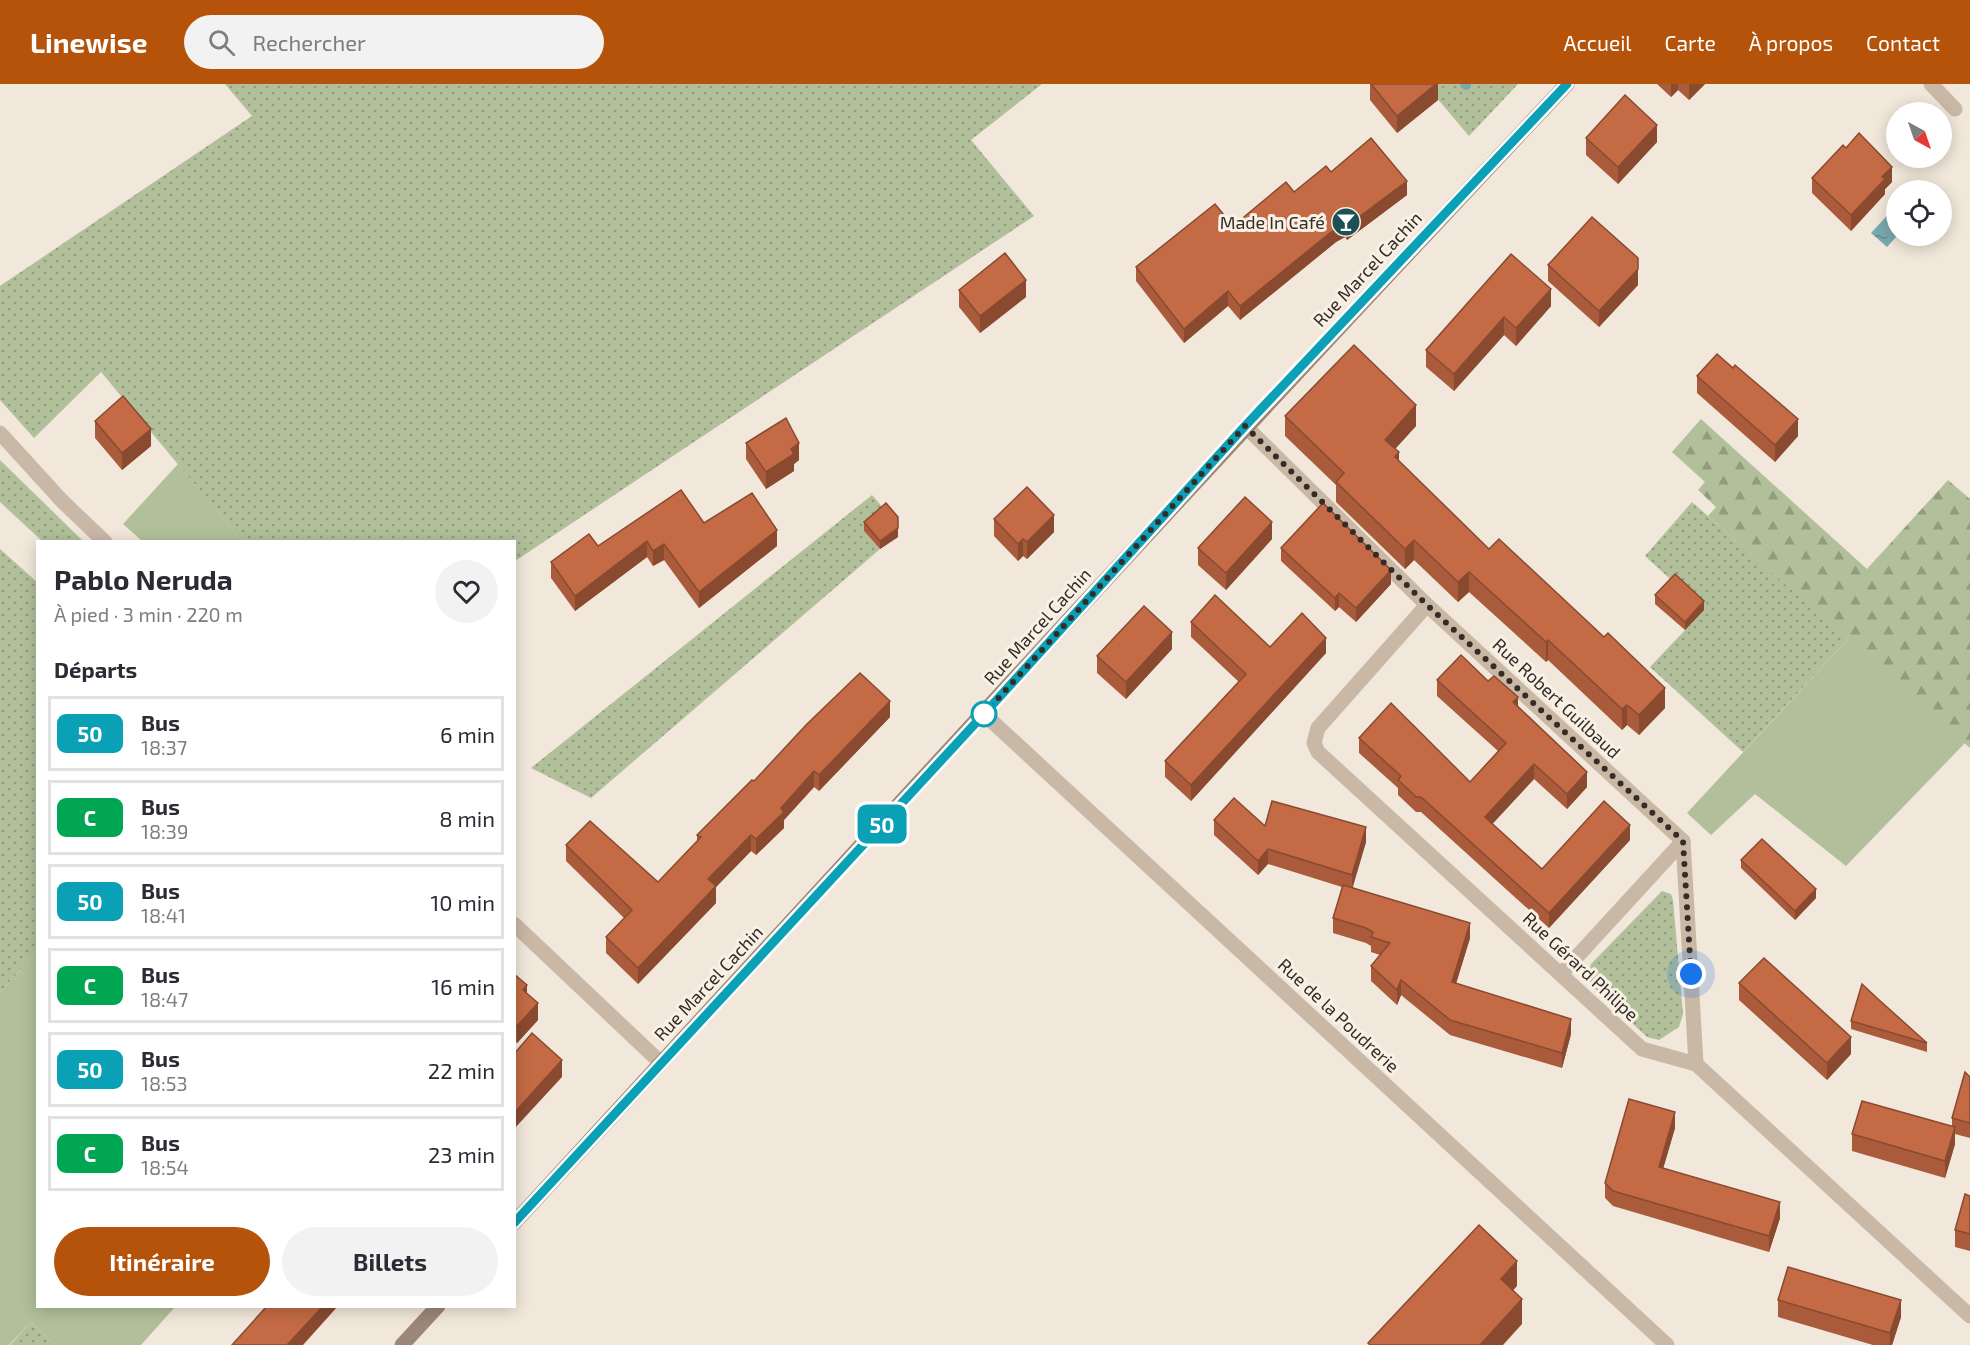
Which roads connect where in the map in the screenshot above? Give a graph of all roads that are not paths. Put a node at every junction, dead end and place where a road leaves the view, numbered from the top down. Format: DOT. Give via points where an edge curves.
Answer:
graph roads {
  1 [pos="1567,84"];
  2 [pos="1931,84"];
  3 [pos="1955,109"];
  4 [pos="1245,426"];
  5 [pos="0,433"];
  6 [pos="103,540"];
  7 [pos="1427,605"];
  8 [pos="984,714"];
  9 [pos="1683,841"];
  10 [pos="516,926"];
  11 [pos="1562,973"];
  12 [pos="661,1063"];
  13 [pos="1696,1064"];
  14 [pos="516,1221"];
  15 [pos="436,1308"];
  16 [pos="1970,1316"];
  17 [pos="402,1345"];
  18 [pos="1666,1345"];
  1 -- 4 [label="street, Rue Marcel Cachin"];
  2 -- 3 [label="street"];
  4 -- 7 [label="street, Rue Robert Guilbaud"];
  4 -- 8 [label="street, Rue Marcel Cachin"];
  5 -- 6 [label="street"];
  7 -- 9 [label="street, Rue Robert Guilbaud"];
  7 -- 11 [label="street, Rue Gérard Philipe" via="1318,728 1316,748"];
  8 -- 12 [label="street, Rue Marcel Cachin"];
  8 -- 18 [label="street, Rue de la Poudrerie"];
  9 -- 11 [label="street"];
  9 -- 13 [label="street"];
  10 -- 12 [label="street"];
  11 -- 13 [label="street, Rue Gérard Philipe" via="1642,1049"];
  12 -- 14 [label="street, Rue Marcel Cachin"];
  13 -- 16 [label="street, Rue Gérard Philipe"];
  15 -- 17 [label="street"];
}
